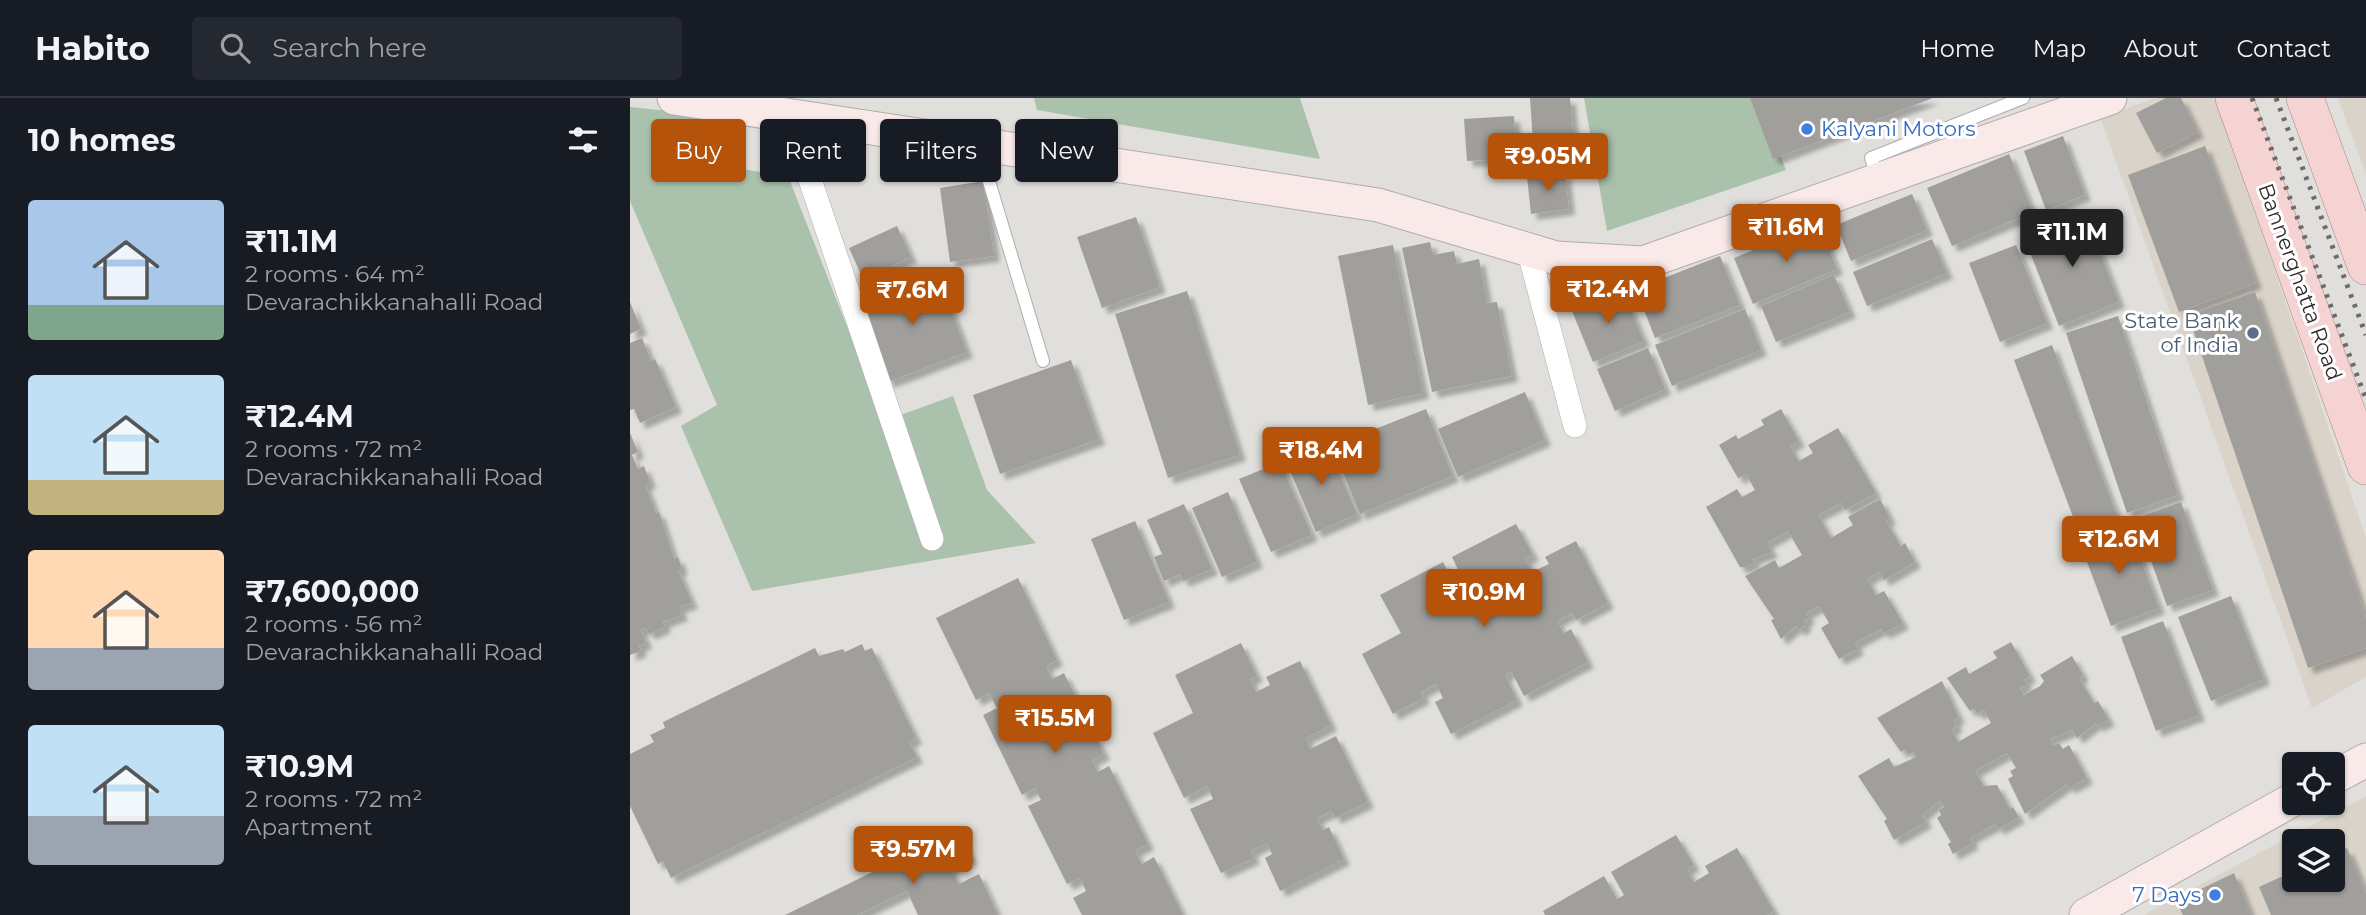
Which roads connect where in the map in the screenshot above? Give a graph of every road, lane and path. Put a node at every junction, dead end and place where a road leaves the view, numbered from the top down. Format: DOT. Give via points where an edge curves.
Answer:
graph roads {
  1 [pos="674,98"];
  2 [pos="2023,98"];
  3 [pos="2110,98"];
  4 [pos="2234,98"];
  5 [pos="2305,98"];
  6 [pos="788,115"];
  7 [pos="880,129"];
  8 [pos="1001,148"];
  9 [pos="1879,180"];
  10 [pos="989,182"];
  11 [pos="1528,249"];
  12 [pos="2366,266"];
  13 [pos="1043,361"];
  14 [pos="1575,426"];
  15 [pos="2366,466"];
  16 [pos="932,539"];
  17 [pos="2366,760"];
  18 [pos="2345,771"];
  19 [pos="2282,806"];
  20 [pos="2086,915"];
  1 -- 6 [label="street"];
  2 -- 9 [label="lane" via="1871,158"];
  3 -- 9 [label="street"];
  4 -- 15 [label="main road, Bannerghatta Road"];
  5 -- 12 [label="main road"];
  6 -- 7 [label="street"];
  6 -- 16 [label="street"];
  8 -- 11 [label="street" via="1378,205"];
  9 -- 11 [label="street" via="1643,264 1556,258"];
  10 -- 13 [label="lane"];
  11 -- 14 [label="street"];
  17 -- 18 [label="street"];
  19 -- 20 [label="street"];
}
